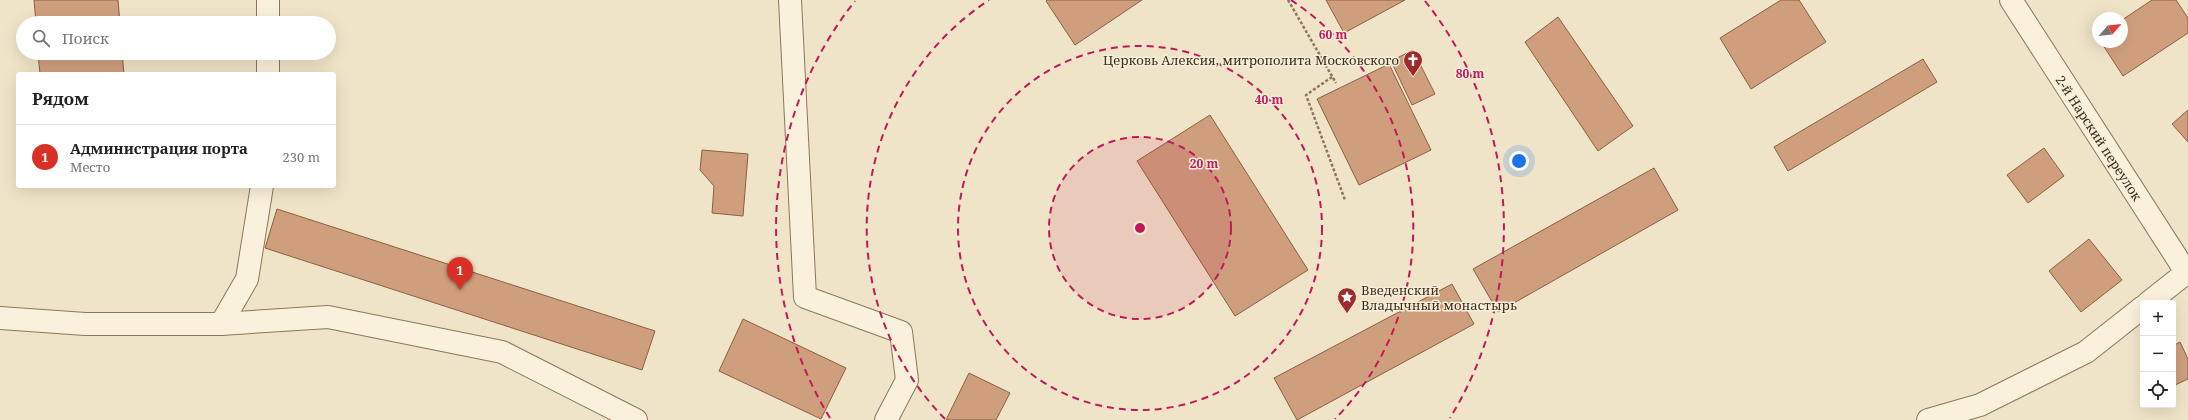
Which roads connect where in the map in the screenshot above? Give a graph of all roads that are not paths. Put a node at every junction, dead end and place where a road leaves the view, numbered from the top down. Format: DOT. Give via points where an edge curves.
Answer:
graph roads {
  1 [pos="268,0"];
  2 [pos="790,0"];
  3 [pos="2011,0"];
  4 [pos="268,16"];
  5 [pos="268,60"];
  6 [pos="268,72"];
  7 [pos="262,188"];
  8 [pos="2187,274"];
  9 [pos="2152,300"];
  10 [pos="2140,309"];
  11 [pos="0,318"];
  12 [pos="221,324"];
  13 [pos="636,420"];
  14 [pos="886,420"];
  15 [pos="1928,420"];
  1 -- 4 [label="street"];
  2 -- 14 [label="street" via="805,297 901,332 907,380"];
  3 -- 8 [label="street, 2-й Нарский переулок"];
  5 -- 6 [label="street"];
  7 -- 12 [label="street" via="247,278"];
  8 -- 9 [label="street"];
  10 -- 15 [label="street" via="2086,352 1980,405"];
  11 -- 12 [label="street" via="85,324"];
  12 -- 13 [label="street" via="328,317 502,352"];
}
